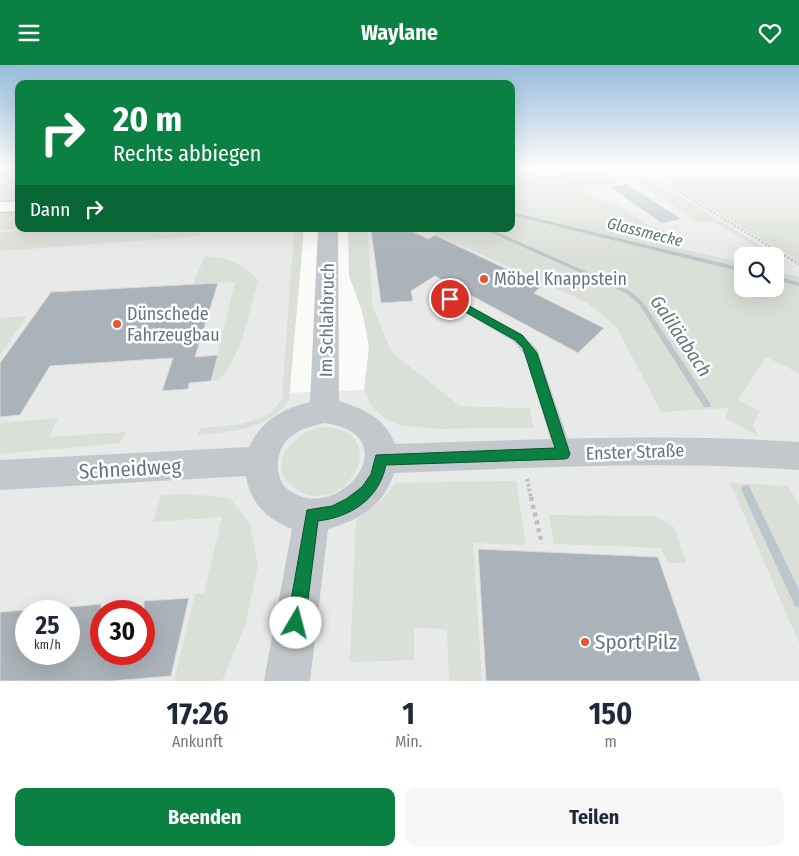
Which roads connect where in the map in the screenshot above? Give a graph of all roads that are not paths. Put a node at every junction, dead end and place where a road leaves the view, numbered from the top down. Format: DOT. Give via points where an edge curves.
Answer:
graph roads {
  1 [pos="15,206"];
  2 [pos="0,207"];
  3 [pos="328,232"];
  4 [pos="450,299"];
  5 [pos="324,411"];
  6 [pos="564,454"];
  7 [pos="799,456"];
  8 [pos="381,459"];
  9 [pos="261,461"];
  10 [pos="0,475"];
  11 [pos="312,515"];
  12 [pos="287,681"];
  1 -- 2 [label="main road"];
  3 -- 5 [label="street, Im Schlahbruch"];
  4 -- 6 [label="lane" via="527,345"];
  5 -- 8 [label="street" via="362,421 373,432"];
  5 -- 9 [label="street" via="287,423 266,447"];
  6 -- 7 [label="street, Enster Straße" via="682,450"];
  6 -- 8 [label="street, Enster Straße"];
  8 -- 11 [label="street" via="377,476 367,492 352,504 332,513"];
  9 -- 10 [label="street, Schneidweg"];
  9 -- 11 [label="street" via="260,477 266,492 277,504 293,512"];
  11 -- 12 [label="street"];
}
